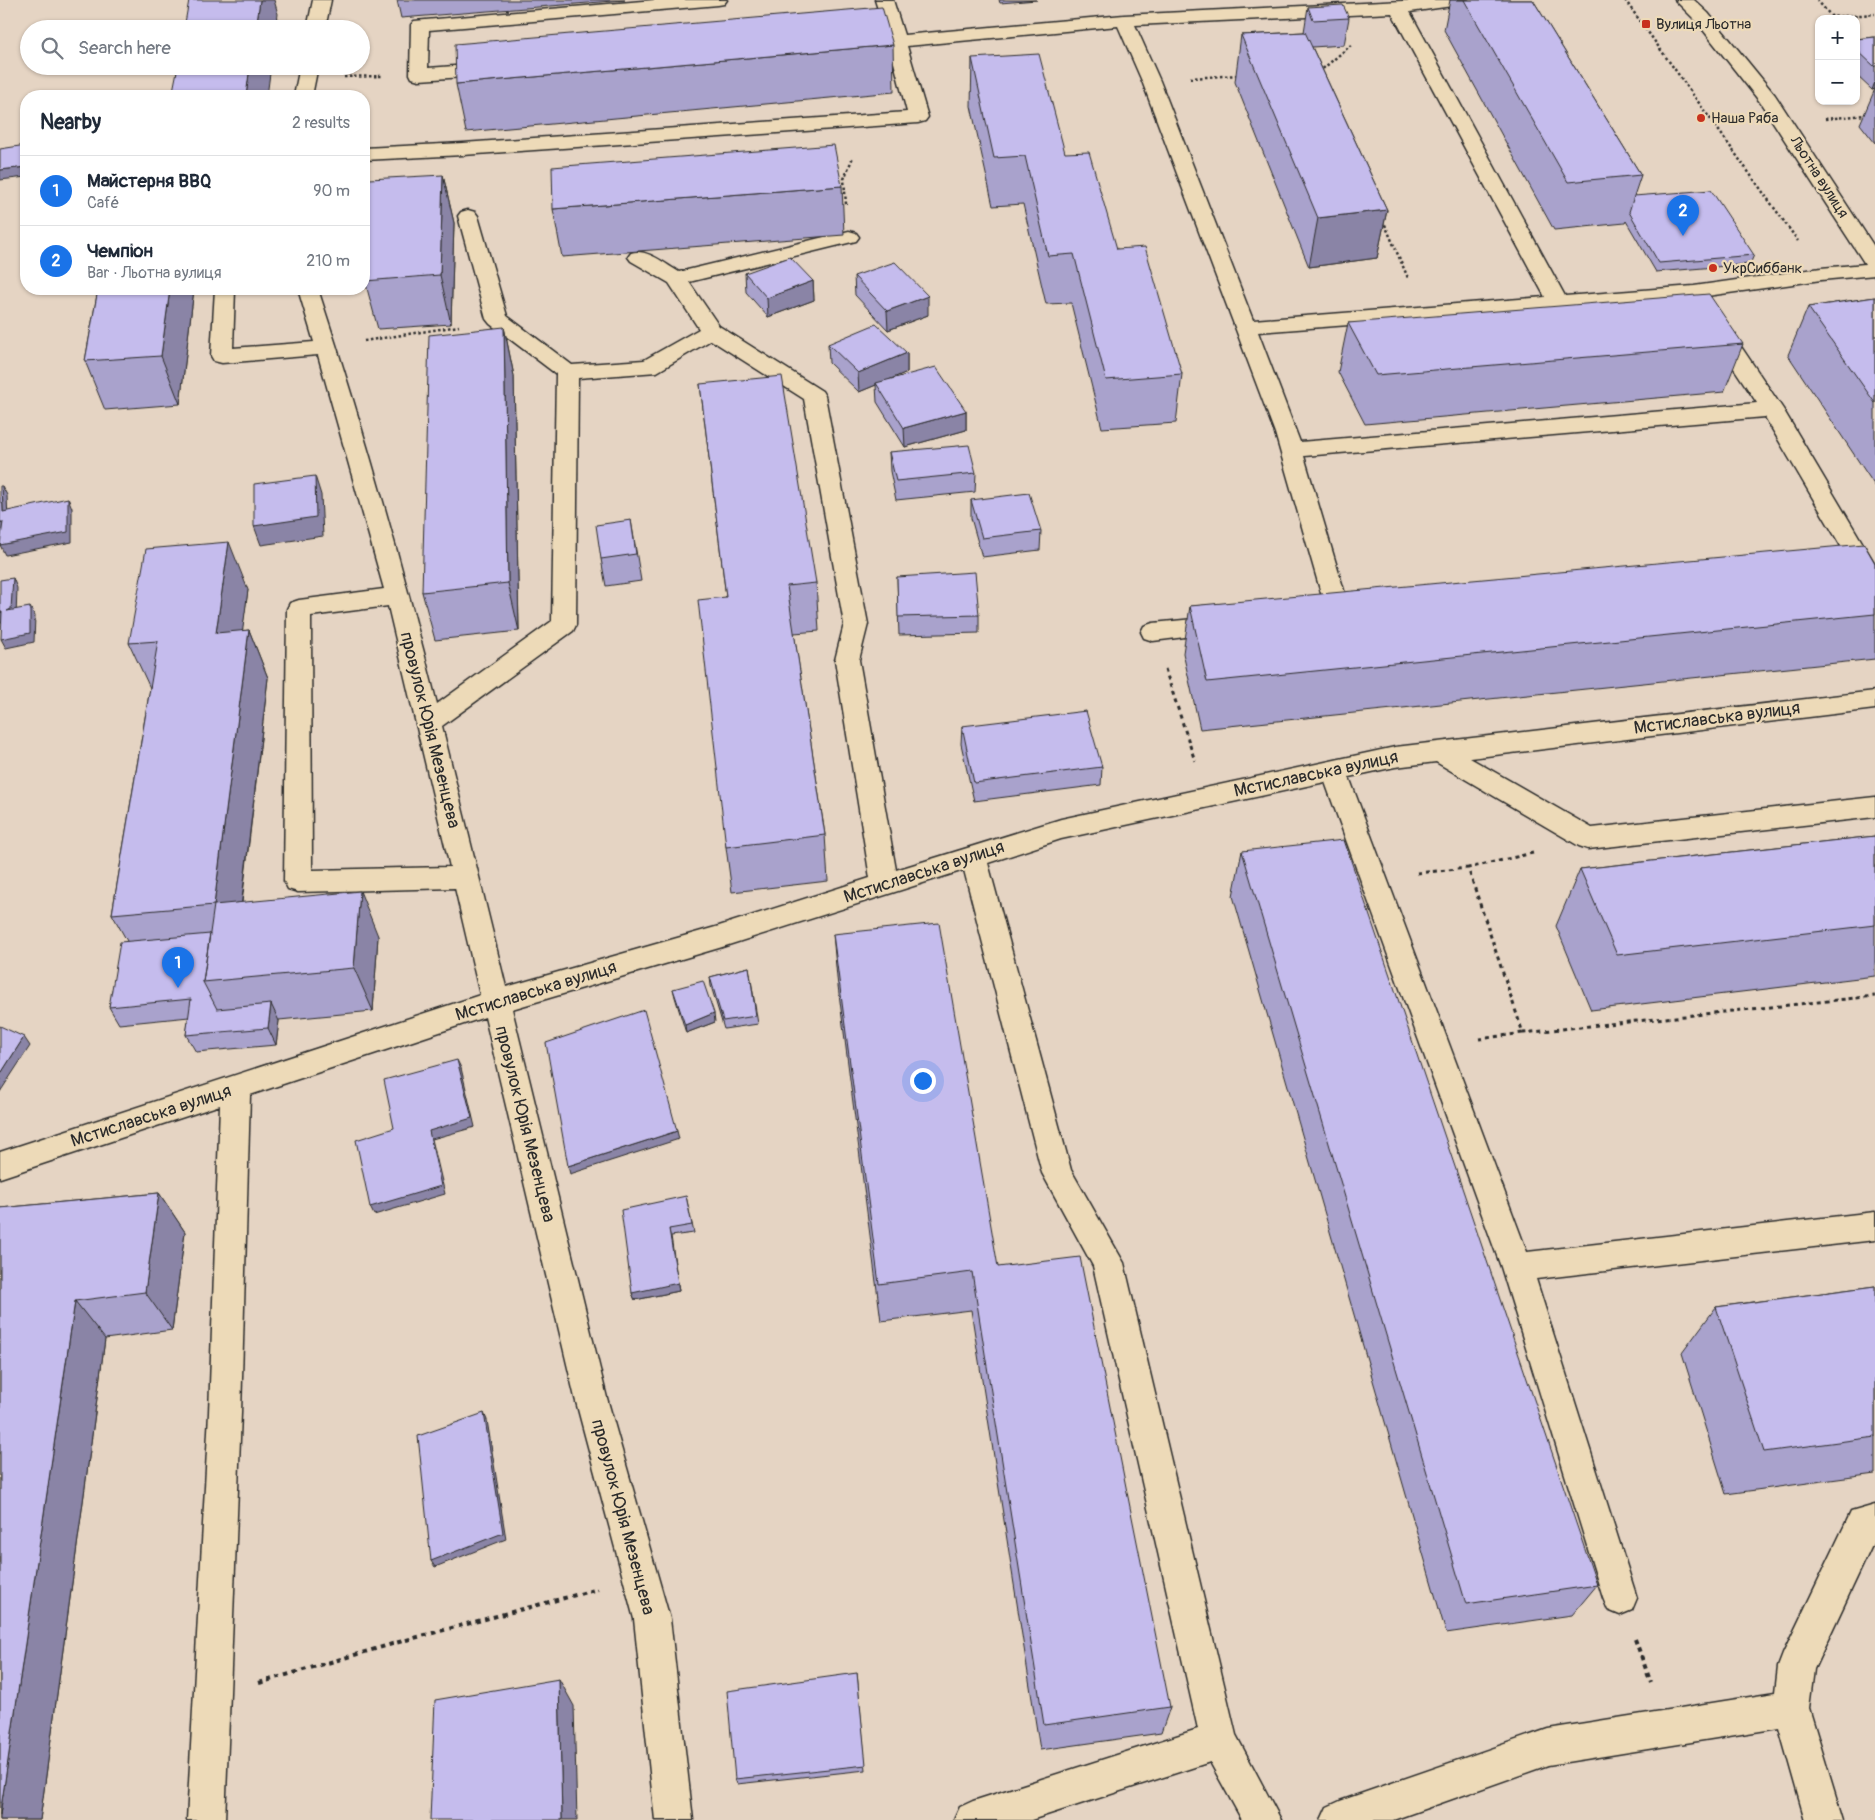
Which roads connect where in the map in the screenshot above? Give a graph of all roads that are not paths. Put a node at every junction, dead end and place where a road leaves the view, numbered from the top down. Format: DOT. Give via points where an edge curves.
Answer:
graph roads {
  1 [pos="322,0"];
  2 [pos="718,0"];
  3 [pos="884,0"];
  4 [pos="1459,0"];
  5 [pos="1684,0"];
  6 [pos="1398,7"];
  7 [pos="1213,8"];
  8 [pos="318,20"];
  9 [pos="1124,20"];
  10 [pos="897,41"];
  11 [pos="860,44"];
  12 [pos="508,68"];
  13 [pos="370,154"];
  14 [pos="468,216"];
  15 [pos="849,237"];
  16 [pos="638,257"];
  17 [pos="1875,264"];
  18 [pos="1875,268"];
  19 [pos="676,279"];
  20 [pos="1694,292"];
  21 [pos="225,295"];
  22 [pos="310,295"];
  23 [pos="1559,302"];
  24 [pos="1244,327"];
  25 [pos="711,331"];
  26 [pos="327,348"];
  27 [pos="567,372"];
  28 [pos="1772,409"];
  29 [pos="1290,450"];
  30 [pos="1860,571"];
  31 [pos="398,596"];
  32 [pos="1339,614"];
  33 [pos="1241,624"];
  34 [pos="1153,632"];
  35 [pos="1875,700"];
  36 [pos="428,723"];
  37 [pos="1438,752"];
  38 [pos="1334,770"];
  39 [pos="1875,807"];
  40 [pos="972,856"];
  41 [pos="465,877"];
  42 [pos="884,884"];
  43 [pos="495,1002"];
  44 [pos="235,1088"];
  45 [pos="0,1165"];
  46 [pos="1875,1226"];
  47 [pos="1518,1267"];
  48 [pos="1875,1522"];
  49 [pos="1620,1598"];
  50 [pos="1791,1708"];
  51 [pos="1219,1741"];
  52 [pos="206,1820"];
  53 [pos="674,1820"];
  54 [pos="973,1820"];
  55 [pos="1262,1820"];
  56 [pos="1340,1820"];
  57 [pos="1824,1820"];
  1 -- 8 [label="street"];
  2 -- 12 [label="street" via="420,25 418,74"];
  3 -- 10 [label="street"];
  4 -- 6 [label="street"];
  5 -- 17 [label="street, Льотна вулиця" via="1702,17 1768,99"];
  6 -- 7 [label="street"];
  6 -- 23 [label="street"];
  7 -- 9 [label="street"];
  9 -- 10 [label="street"];
  9 -- 24 [label="street" via="1151,81"];
  10 -- 11 [label="street"];
  10 -- 13 [label="street" via="918,117"];
  14 -- 27 [label="street" via="496,319"];
  15 -- 19 [label="street"];
  16 -- 19 [label="street"];
  18 -- 20 [label="street"];
  19 -- 25 [label="street"];
  20 -- 23 [label="street"];
  20 -- 28 [label="street"];
  21 -- 26 [label="street" via="222,356"];
  22 -- 26 [label="street, провулок Юрія Мезенцева"];
  23 -- 24 [label="street"];
  24 -- 29 [label="street"];
  25 -- 27 [label="street" via="649,367"];
  25 -- 42 [label="street" via="814,396 856,624 847,660"];
  26 -- 31 [label="street, провулок Юрія Мезенцева"];
  27 -- 36 [label="street" via="564,625"];
  28 -- 29 [label="street"];
  28 -- 30 [label="street"];
  29 -- 32 [label="street"];
  31 -- 36 [label="street, провулок Юрія Мезенцева"];
  31 -- 41 [label="street" via="299,609 298,881"];
  33 -- 34 [label="street"];
  35 -- 37 [label="street, Мстиславська вулиця"];
  36 -- 41 [label="street, провулок Юрія Мезенцева"];
  37 -- 38 [label="street, Мстиславська вулиця"];
  37 -- 39 [label="street" via="1588,839"];
  38 -- 40 [label="street, Мстиславська вулиця" via="1061,829"];
  38 -- 47 [label="street"];
  40 -- 42 [label="street, Мстиславська вулиця"];
  40 -- 51 [label="street" via="1057,1173 1108,1264"];
  41 -- 43 [label="street, провулок Юрія Мезенцева"];
  42 -- 43 [label="street, Мстиславська вулиця" via="719,937"];
  43 -- 44 [label="street, Мстиславська вулиця"];
  43 -- 53 [label="street, провулок Юрія Мезенцева" via="591,1398 652,1619"];
  44 -- 45 [label="street, Мстиславська вулиця"];
  44 -- 52 [label="street"];
  46 -- 47 [label="street"];
  47 -- 49 [label="street"];
  48 -- 50 [label="street" via="1863,1524 1796,1666"];
  50 -- 56 [label="street" via="1548,1748"];
  50 -- 57 [label="street"];
  51 -- 54 [label="street"];
  51 -- 55 [label="street"];
}
